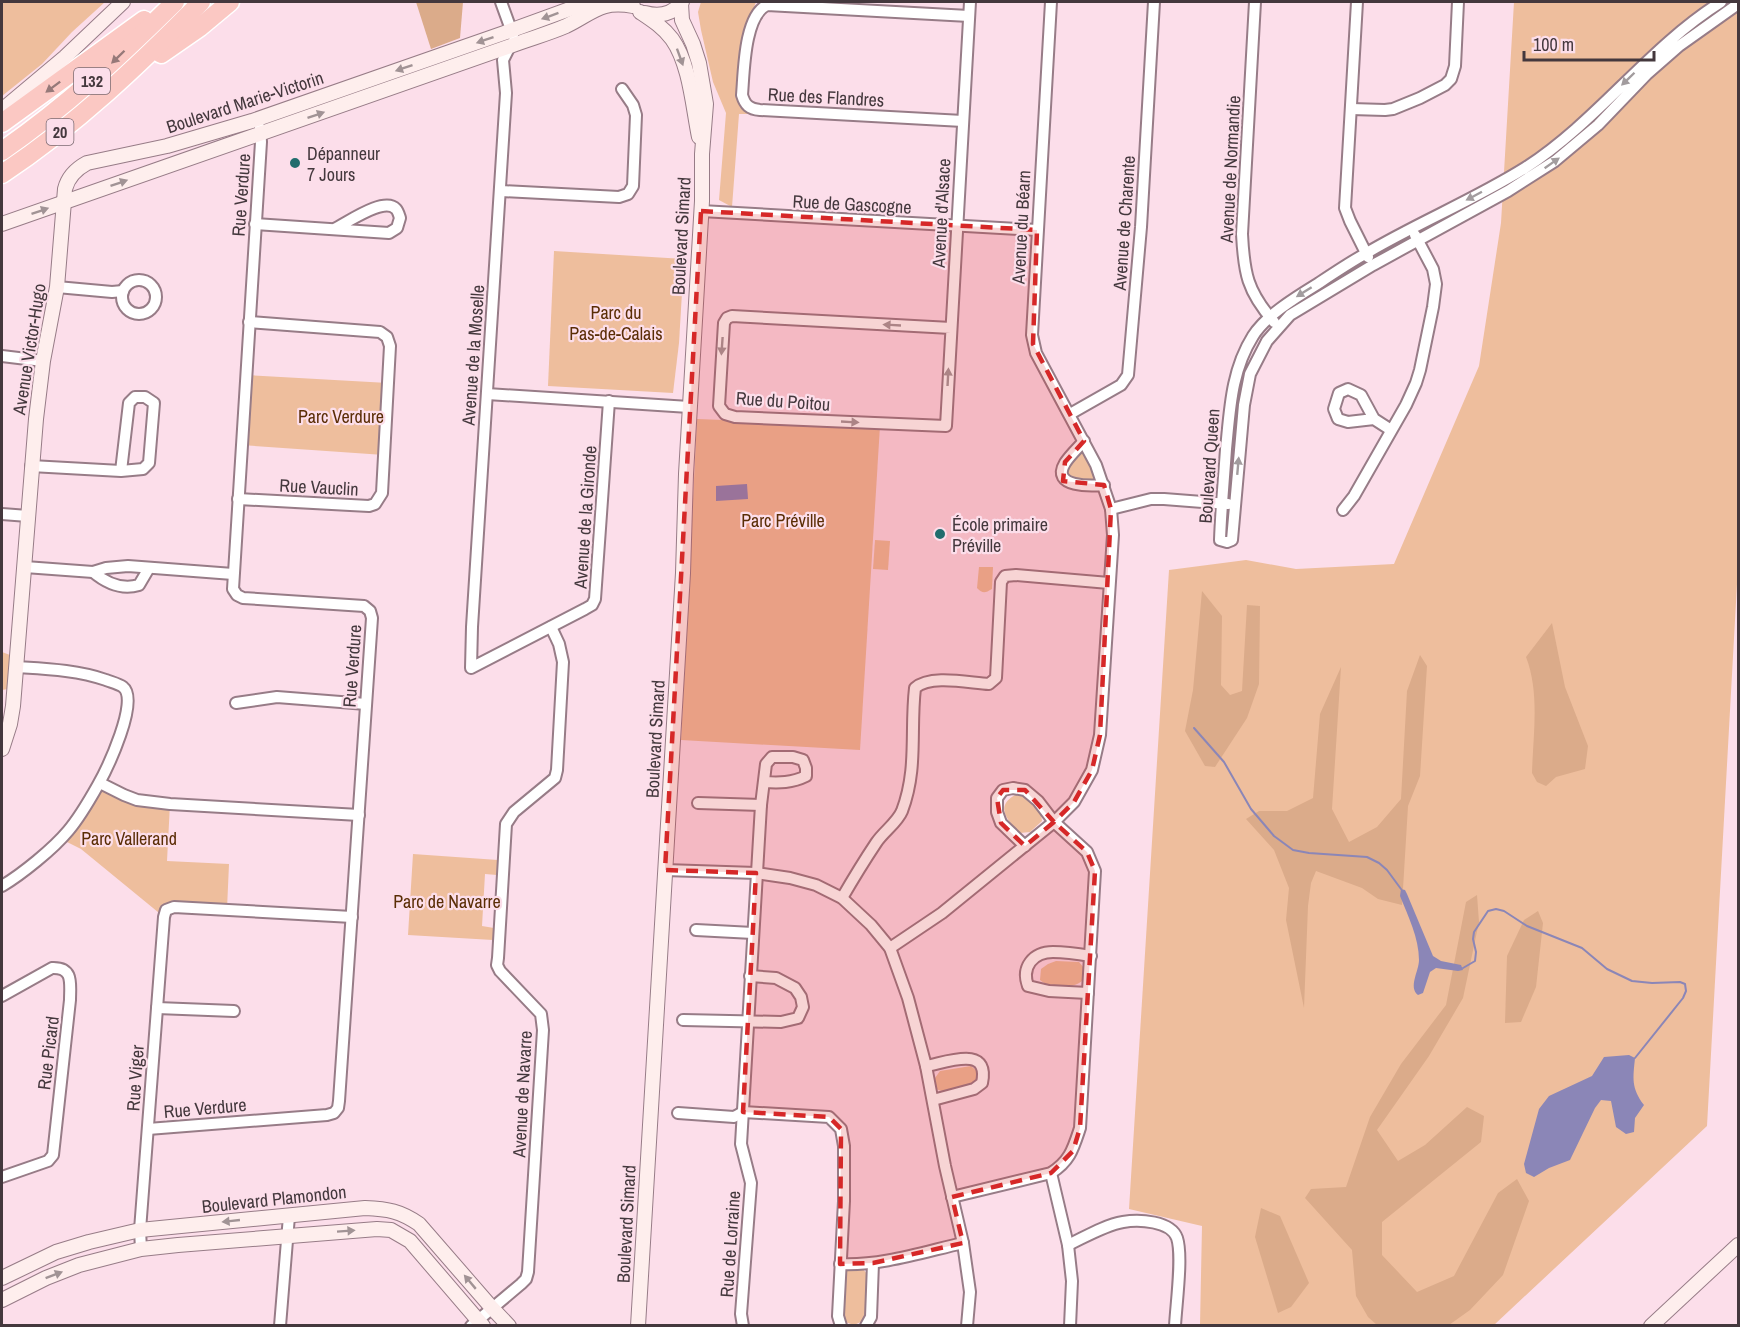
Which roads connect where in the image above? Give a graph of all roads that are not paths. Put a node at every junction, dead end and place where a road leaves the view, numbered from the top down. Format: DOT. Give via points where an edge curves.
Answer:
graph roads {
  1 [pos="123,2"];
  2 [pos="170,2"];
  3 [pos="175,2"];
  4 [pos="201,2"];
  5 [pos="230,2"];
  6 [pos="501,2"];
  7 [pos="589,2"];
  8 [pos="970,2"];
  9 [pos="1051,2"];
  10 [pos="1154,2"];
  11 [pos="1255,2"];
  12 [pos="1357,2"];
  13 [pos="1458,2"];
  14 [pos="1721,2"];
  15 [pos="681,3"];
  16 [pos="1738,4"];
  17 [pos="841,5"];
  18 [pos="634,6"];
  19 [pos="969,16"];
  20 [pos="511,30"];
  21 [pos="513,45"];
  22 [pos="116,86"];
  23 [pos="621,89"];
  24 [pos="1351,109"];
  25 [pos="2,110"];
  26 [pos="257,119"];
  27 [pos="963,121"];
  28 [pos="2,123"];
  29 [pos="261,134"];
  30 [pos="2,152"];
  31 [pos="702,154"];
  32 [pos="2,174"];
  33 [pos="1505,186"];
  34 [pos="501,190"];
  35 [pos="64,203"];
  36 [pos="701,211"];
  37 [pos="2,224"];
  38 [pos="255,224"];
  39 [pos="957,226"];
  40 [pos="334,229"];
  41 [pos="1037,230"];
  42 [pos="1414,235"];
  43 [pos="1366,253"];
  44 [pos="1372,265"];
  45 [pos="57,287"];
  46 [pos="123,291"];
  47 [pos="1270,317"];
  48 [pos="249,322"];
  49 [pos="1280,327"];
  50 [pos="951,328"];
  51 [pos="2,356"];
  52 [pos="43,361"];
  53 [pos="487,394"];
  54 [pos="609,401"];
  55 [pos="689,407"];
  56 [pos="1070,414"];
  57 [pos="1374,419"];
  58 [pos="946,426"];
  59 [pos="1391,429"];
  60 [pos="1084,441"];
  61 [pos="32,466"];
  62 [pos="121,471"];
  63 [pos="1104,485"];
  64 [pos="238,499"];
  65 [pos="1221,504"];
  66 [pos="1234,505"];
  67 [pos="1112,509"];
  68 [pos="1343,510"];
  69 [pos="2,514"];
  70 [pos="28,516"];
  71 [pos="25,567"];
  72 [pos="149,568"];
  73 [pos="93,572"];
  74 [pos="233,574"];
  75 [pos="1109,583"];
  76 [pos="551,627"];
  77 [pos="16,667"];
  78 [pos="471,668"];
  79 [pos="237,703"];
  80 [pos="366,704"];
  81 [pos="2,749"];
  82 [pos="764,782"];
  83 [pos="100,783"];
  84 [pos="698,803"];
  85 [pos="760,805"];
  86 [pos="359,815"];
  87 [pos="1054,822"];
  88 [pos="1025,846"];
  89 [pos="665,870"];
  90 [pos="756,873"];
  91 [pos="2,886"];
  92 [pos="842,898"];
  93 [pos="352,917"];
  94 [pos="696,930"];
  95 [pos="753,933"];
  96 [pos="890,948"];
  97 [pos="1091,956"];
  98 [pos="750,976"];
  99 [pos="1088,993"];
  100 [pos="2,996"];
  101 [pos="157,1008"];
  102 [pos="234,1011"];
  103 [pos="683,1020"];
  104 [pos="748,1022"];
  105 [pos="926,1066"];
  106 [pos="933,1101"];
  107 [pos="743,1112"];
  108 [pos="678,1113"];
  109 [pos="148,1129"];
  110 [pos="1051,1173"];
  111 [pos="2,1176"];
  112 [pos="952,1197"];
  113 [pos="289,1216"];
  114 [pos="140,1230"];
  115 [pos="288,1236"];
  116 [pos="963,1243"];
  117 [pos="1068,1245"];
  118 [pos="1738,1245"];
  119 [pos="141,1249"];
  120 [pos="873,1263"];
  121 [pos="840,1264"];
  122 [pos="2,1278"];
  123 [pos="2,1300"];
  124 [pos="492,1308"];
  125 [pos="477,1324"];
  126 [pos="280,1326"];
  127 [pos="509,1326"];
  128 [pos="638,1326"];
  129 [pos="743,1326"];
  130 [pos="841,1326"];
  131 [pos="866,1326"];
  132 [pos="967,1326"];
  133 [pos="1070,1326"];
  134 [pos="1175,1326"];
  135 [pos="1651,1326"];
  1 -- 25 [label="street"];
  2 -- 28 [label="highway, one-way"];
  3 -- 30 [label="highway, 132, one-way" via="85,87"];
  4 -- 22 [label="highway, 20"];
  5 -- 22 [label="highway"];
  6 -- 20 [label="street"];
  7 -- 20 [label="street, Boulevard Marie-Victorin, one-way"];
  8 -- 19 [label="street, Avenue d'Alsace"];
  9 -- 41 [label="street, Avenue du Béarn"];
  10 -- 56 [label="street, Avenue de Charente" via="1128,375 1121,385"];
  11 -- 47 [label="street, Avenue de Normandie" via="1243,264 1251,290"];
  12 -- 24 [label="street"];
  13 -- 24 [label="street" via="1455,66 1445,85 1393,109"];
  14 -- 33 [label="street, Boulevard Queen, one-way" via="1676,34 1590,117"];
  15 -- 18 [label="street, Boulevard Marie-Victorin" via="662,15 651,15"];
  15 -- 31 [label="street, Boulevard Simard" via="682,21 697,55 705,95"];
  33 -- 16 [label="street, Boulevard Queen, one-way" via="1549,165 1574,146 1679,46"];
  17 -- 19 [label="street, Rue des Flandres"];
  17 -- 27 [label="street, Rue des Flandres" via="767,5 758,12 746,44 742,95 747,106 760,110"];
  18 -- 21 [label="street, Boulevard Marie-Victorin" via="602,6 564,26"];
  18 -- 31 [label="street, Boulevard Simard, one-way" via="665,31 679,53"];
  19 -- 27 [label="street, Avenue d'Alsace"];
  20 -- 21 [label="street"];
  20 -- 26 [label="street, Boulevard Marie-Victorin, one-way"];
  29 -- 21 [label="street, Boulevard Marie-Victorin, one-way"];
  21 -- 34 [label="street, Avenue de la Moselle" via="503,58 506,93"];
  22 -- 32 [label="highway, 20"];
  23 -- 34 [label="street" via="636,115 633,186 628,194 619,197"];
  24 -- 43 [label="street" via="1345,208"];
  26 -- 29 [label="street, Rue Verdure"];
  26 -- 35 [label="street, Boulevard Marie-Victorin" via="160,148 87,163 76,169 68,181"];
  27 -- 39 [label="street, Avenue d'Alsace"];
  35 -- 29 [label="street, Boulevard Marie-Victorin, one-way"];
  29 -- 38 [label="street, Rue Verdure"];
  31 -- 36 [label="street, Boulevard Simard"];
  33 -- 42 [label="street, Boulevard Queen"];
  34 -- 53 [label="street, Avenue de la Moselle"];
  37 -- 35 [label="street, Boulevard Marie-Victorin, one-way"];
  35 -- 45 [label="street, Avenue Victor-Hugo"];
  36 -- 39 [label="street, Rue de Gascogne"];
  36 -- 55 [label="street, Boulevard Simard"];
  38 -- 40 [label="street"];
  38 -- 48 [label="street, Rue Verdure"];
  39 -- 41 [label="street, Rue de Gascogne"];
  39 -- 50 [label="street, Avenue d'Alsace"];
  40 -- 40 [label="street" via="389,233 397,228 400,218 396,209 380,205"];
  41 -- 56 [label="street, Avenue du Béarn" via="1033,344"];
  42 -- 43 [label="street, Boulevard Queen"];
  42 -- 44 [label="street, Boulevard Queen"];
  42 -- 59 [label="street" via="1433,269 1435,293 1416,383"];
  43 -- 44 [label="street"];
  43 -- 47 [label="street, Boulevard Queen, one-way"];
  44 -- 49 [label="street, Boulevard Queen" via="1290,315"];
  45 -- 46 [label="street"];
  45 -- 52 [label="street, Avenue Victor-Hugo"];
  47 -- 49 [label="street, Avenue de Normandie"];
  47 -- 65 [label="street, Boulevard Queen" via="1254,334 1239,362 1231,396"];
  48 -- 64 [label="street, Rue Verdure"];
  48 -- 64 [label="street, Rue Vauclin" via="380,332 387,337 390,346 384,464 382,493 369,506"];
  66 -- 49 [label="street, Boulevard Queen, one-way" via="1250,374 1267,341"];
  58 -- 50 [label="street, Avenue d'Alsace, one-way"];
  50 -- 58 [label="street, Rue du Poitou, one-way" via="732,316 724,323 719,400 722,410 735,417"];
  51 -- 52 [label="street"];
  52 -- 61 [label="street, Avenue Victor-Hugo"];
  53 -- 54 [label="street"];
  53 -- 78 [label="street, Avenue de la Moselle"];
  54 -- 55 [label="street"];
  54 -- 76 [label="street, Avenue de la Gironde" via="595,599 592,605"];
  55 -- 89 [label="street, Boulevard Simard"];
  56 -- 60 [label="street, Avenue du Béarn"];
  57 -- 59 [label="street"];
  59 -- 68 [label="street"];
  60 -- 63 [label="street, Avenue du Béarn"];
  60 -- 63 [label="street" via="1065,462 1064,479 1075,485"];
  61 -- 62 [label="street"];
  61 -- 70 [label="street, Avenue Victor-Hugo"];
  62 -- 62 [label="street" via="143,469 149,463 154,403 146,398 135,397 129,403"];
  63 -- 67 [label="street, Avenue du Béarn"];
  64 -- 74 [label="street, Rue Verdure"];
  65 -- 66 [label="street"];
  65 -- 66 [label="street, Boulevard Queen" via="1220,540 1227,542 1232,540"];
  65 -- 67 [label="street" via="1150,499"];
  67 -- 75 [label="street, Avenue du Béarn"];
  69 -- 70 [label="street"];
  70 -- 71 [label="street, Avenue Victor-Hugo"];
  71 -- 73 [label="street"];
  71 -- 77 [label="street, Avenue Victor-Hugo"];
  72 -- 73 [label="street" via="128,566"];
  72 -- 73 [label="street" via="139,585 131,588 102,580"];
  72 -- 74 [label="street"];
  74 -- 80 [label="street, Rue Verdure" via="233,589 243,598 364,606 372,618"];
  75 -- 87 [label="street, Avenue du Béarn" via="1100,735 1092,770 1074,802"];
  75 -- 92 [label="street" via="1005,576 1001,582 996,678 989,684 935,680 915,688 912,776 901,813 877,841"];
  76 -- 78 [label="street, Avenue de la Gironde"];
  76 -- 124 [label="street, Avenue de Navarre" via="563,662 557,770 555,778 514,812 506,824 497,965 542,1018 528,1272 526,1279"];
  77 -- 81 [label="street, Avenue Victor-Hugo" via="10,724"];
  77 -- 83 [label="street" via="66,670 123,687 127,693 127,714"];
  79 -- 80 [label="street" via="277,697"];
  80 -- 86 [label="street, Rue Verdure"];
  82 -- 85 [label="street, Rue de Lorraine"];
  83 -- 86 [label="street" via="137,800"];
  83 -- 91 [label="street" via="61,839"];
  84 -- 85 [label="street"];
  85 -- 90 [label="street, Rue de Lorraine"];
  86 -- 93 [label="street, Rue Verdure"];
  87 -- 88 [label="street, Avenue du Béarn"];
  87 -- 88 [label="street" via="1025,790 1003,790 997,798 1001,823"];
  87 -- 97 [label="street" via="1087,852 1095,871"];
  88 -- 96 [label="street, Avenue du Béarn" via="942,914"];
  89 -- 90 [label="street"];
  89 -- 128 [label="street, Boulevard Simard"];
  90 -- 92 [label="street" via="816,885"];
  90 -- 95 [label="street, Rue de Lorraine"];
  92 -- 96 [label="street"];
  93 -- 101 [label="street, Rue Viger" via="174,907 166,910"];
  93 -- 109 [label="street, Rue Verdure" via="339,1101 334,1113"];
  94 -- 95 [label="street"];
  95 -- 98 [label="street, Rue de Lorraine"];
  96 -- 105 [label="street"];
  97 -- 99 [label="street"];
  97 -- 99 [label="street" via="1051,952 1037,956 1028,963 1025,978 1028,986"];
  98 -- 104 [label="street, Rue de Lorraine"];
  98 -- 104 [label="street" via="776,978 795,988 803,1007 798,1018"];
  99 -- 110 [label="street" via="1080,1128 1073,1151"];
  100 -- 111 [label="street, Rue Picard" via="52,968 65,971 70,979 52,1155 48,1161"];
  101 -- 102 [label="street"];
  101 -- 109 [label="street, Rue Viger"];
  103 -- 104 [label="street"];
  104 -- 107 [label="street, Rue de Lorraine"];
  105 -- 106 [label="street"];
  105 -- 106 [label="street" via="970,1058 978,1061 984,1073 982,1083 974,1089"];
  106 -- 112 [label="street"];
  107 -- 108 [label="street" via="734,1117"];
  107 -- 121 [label="street" via="829,1117 841,1129 844,1201"];
  107 -- 129 [label="street, Rue de Lorraine" via="741,1144 751,1183"];
  109 -- 114 [label="street, Rue Viger"];
  110 -- 112 [label="street"];
  110 -- 117 [label="street"];
  112 -- 116 [label="street"];
  113 -- 114 [label="street, Boulevard Plamondon, one-way"];
  113 -- 115 [label="street"];
  124 -- 113 [label="street, Boulevard Plamondon, one-way" via="419,1224 405,1214 365,1208"];
  114 -- 119 [label="street, Rue Viger"];
  114 -- 122 [label="street, Boulevard Plamondon" via="56,1252"];
  115 -- 119 [label="street, Boulevard Plamondon"];
  115 -- 125 [label="street, Boulevard Plamondon, one-way" via="391,1230 410,1241"];
  115 -- 126 [label="street"];
  116 -- 120 [label="street"];
  116 -- 132 [label="street" via="969,1292"];
  117 -- 133 [label="street"];
  117 -- 134 [label="street" via="1123,1222 1169,1228 1180,1253"];
  118 -- 135 [label="street"];
  123 -- 119 [label="street, Boulevard Plamondon, one-way" via="80,1265"];
  120 -- 121 [label="street"];
  120 -- 131 [label="street" via="871,1317"];
  121 -- 130 [label="street"];
  124 -- 125 [label="street, Avenue de Navarre"];
  124 -- 127 [label="street, Boulevard Plamondon"];
}
